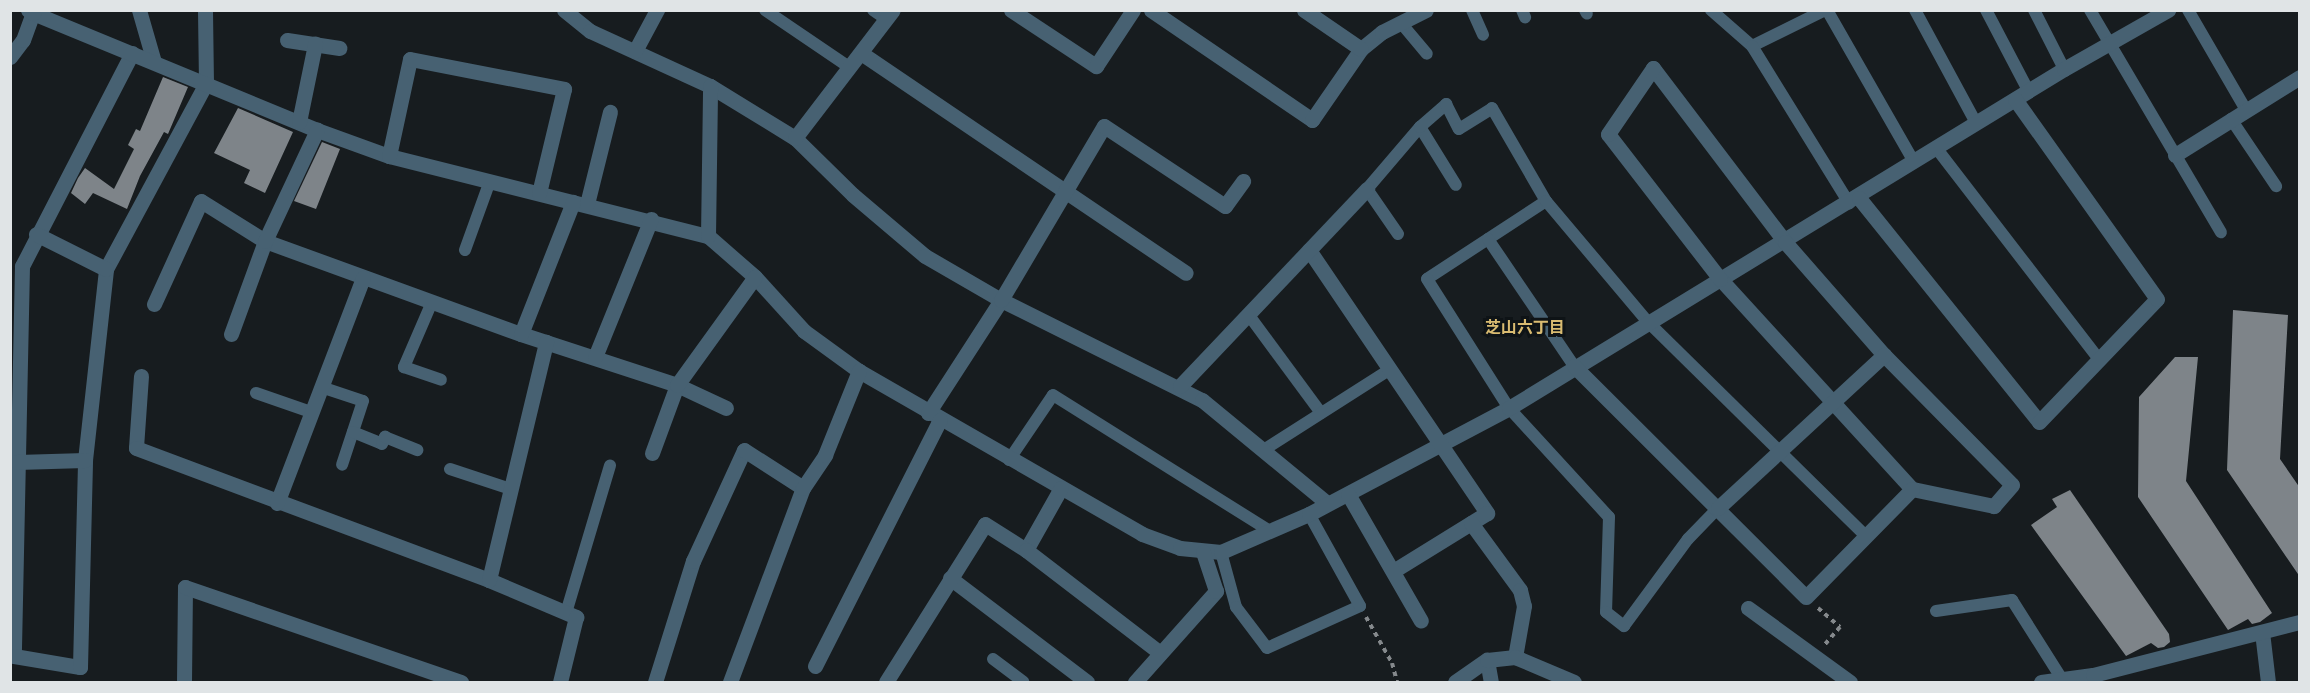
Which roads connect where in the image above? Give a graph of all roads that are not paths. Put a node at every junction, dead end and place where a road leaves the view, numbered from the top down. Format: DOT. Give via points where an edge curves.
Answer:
graph roads {
  1 [pos="139,10"];
  2 [pos="205,10"];
  3 [pos="564,10"];
  4 [pos="657,10"];
  5 [pos="765,10"];
  6 [pos="1011,10"];
  7 [pos="1133,10"];
  8 [pos="1151,10"];
  9 [pos="1305,10"];
  10 [pos="1426,10"];
  11 [pos="1472,10"];
  12 [pos="1711,10"];
  13 [pos="1826,10"];
  14 [pos="1915,10"];
  15 [pos="1986,10"];
  16 [pos="2034,10"];
  17 [pos="2090,10"];
  18 [pos="2168,10"];
  19 [pos="2187,10"];
  20 [pos="31,12"];
  21 [pos="884,13"];
  22 [pos="581,16"];
  23 [pos="1407,17"];
  24 [pos="1483,35"];
  25 [pos="287,40"];
  26 [pos="315,44"];
  27 [pos="2108,45"];
  28 [pos="1752,46"];
  29 [pos="339,48"];
  30 [pos="1361,49"];
  31 [pos="635,51"];
  32 [pos="132,53"];
  33 [pos="861,53"];
  34 [pos="1427,54"];
  35 [pos="10,57"];
  36 [pos="154,62"];
  37 [pos="849,67"];
  38 [pos="2064,69"];
  39 [pos="2300,78"];
  40 [pos="206,83"];
  41 [pos="710,86"];
  42 [pos="2029,92"];
  43 [pos="2015,99"];
  44 [pos="2246,110"];
  45 [pos="610,112"];
  46 [pos="2231,119"];
  47 [pos="299,122"];
  48 [pos="1976,123"];
  49 [pos="1420,127"];
  50 [pos="317,130"];
  51 [pos="795,138"];
  52 [pos="1937,149"];
  53 [pos="2175,155"];
  54 [pos="390,156"];
  55 [pos="1914,162"];
  56 [pos="490,181"];
  57 [pos="1243,181"];
  58 [pos="1456,185"];
  59 [pos="2276,186"];
  60 [pos="1367,189"];
  61 [pos="1065,191"];
  62 [pos="539,193"];
  63 [pos="1854,200"];
  64 [pos="1546,201"];
  65 [pos="580,203"];
  66 [pos="651,219"];
  67 [pos="2221,232"];
  68 [pos="36,234"];
  69 [pos="1398,234"];
  70 [pos="708,236"];
  71 [pos="1488,239"];
  72 [pos="265,241"];
  73 [pos="1785,242"];
  74 [pos="465,250"];
  75 [pos="1309,250"];
  76 [pos="106,269"];
  77 [pos="1186,273"];
  78 [pos="755,277"];
  79 [pos="363,278"];
  80 [pos="1720,279"];
  81 [pos="1001,300"];
  82 [pos="432,302"];
  83 [pos="154,304"];
  84 [pos="1248,314"];
  85 [pos="1648,322"];
  86 [pos="231,334"];
  87 [pos="521,334"];
  88 [pos="546,342"];
  89 [pos="1884,355"];
  90 [pos="595,357"];
  91 [pos="2099,359"];
  92 [pos="1574,366"];
  93 [pos="1389,370"];
  94 [pos="859,371"];
  95 [pos="141,376"];
  96 [pos="441,380"];
  97 [pos="677,385"];
  98 [pos="1180,386"];
  99 [pos="321,387"];
  100 [pos="256,393"];
  101 [pos="1833,401"];
  102 [pos="726,408"];
  103 [pos="1509,408"];
  104 [pos="311,412"];
  105 [pos="1321,413"];
  106 [pos="934,416"];
  107 [pos="353,432"];
  108 [pos="1442,446"];
  109 [pos="1265,448"];
  110 [pos="417,450"];
  111 [pos="1779,451"];
  112 [pos="652,453"];
  113 [pos="85,460"];
  114 [pos="1009,460"];
  115 [pos="17,462"];
  116 [pos="342,465"];
  117 [pos="610,465"];
  118 [pos="450,469"];
  119 [pos="803,488"];
  120 [pos="1061,488"];
  121 [pos="511,489"];
  122 [pos="1912,489"];
  123 [pos="1348,494"];
  124 [pos="277,503"];
  125 [pos="1327,503"];
  126 [pos="1718,508"];
  127 [pos="1309,514"];
  128 [pos="1472,523"];
  129 [pos="1270,531"];
  130 [pos="1866,536"];
  131 [pos="1026,550"];
  132 [pos="1203,552"];
  133 [pos="1221,552"];
  134 [pos="1393,571"];
  135 [pos="950,578"];
  136 [pos="489,580"];
  137 [pos="1748,608"];
  138 [pos="1936,611"];
  139 [pos="566,613"];
  140 [pos="1421,621"];
  141 [pos="2300,622"];
  142 [pos="2262,632"];
  143 [pos="1160,653"];
  144 [pos="1515,657"];
  145 [pos="993,659"];
  146 [pos="1487,660"];
  147 [pos="815,666"];
  148 [pos="2062,679"];
  149 [pos="2094,679"];
  150 [pos="184,682"];
  151 [pos="461,682"];
  152 [pos="560,682"];
  153 [pos="655,682"];
  154 [pos="730,682"];
  155 [pos="886,682"];
  156 [pos="1023,682"];
  157 [pos="1087,682"];
  158 [pos="1135,682"];
  159 [pos="1455,682"];
  160 [pos="1491,682"];
  161 [pos="1574,682"];
  162 [pos="1850,682"];
  163 [pos="2041,682"];
  164 [pos="2268,682"];
  1 -- 36 [label="street"];
  2 -- 40 [label="street"];
  3 -- 22 [label="street"];
  4 -- 31 [label="street"];
  5 -- 37 [label="lane"];
  6 -- 7 [label="street" via="1096,66"];
  8 -- 30 [label="street" via="1312,120"];
  9 -- 30 [label="street"];
  10 -- 23 [label="street"];
  11 -- 24 [label="lane"];
  12 -- 28 [label="lane"];
  13 -- 28 [label="lane"];
  13 -- 55 [label="lane"];
  14 -- 48 [label="lane"];
  15 -- 42 [label="lane"];
  16 -- 38 [label="lane"];
  17 -- 27 [label="lane"];
  18 -- 27 [label="street"];
  19 -- 44 [label="lane"];
  20 -- 32 [label="street"];
  20 -- 35 [label="street" via="22,40"];
  21 -- 33 [label="street"];
  22 -- 31 [label="street" via="590,31"];
  23 -- 30 [label="street"];
  23 -- 34 [label="lane"];
  25 -- 26 [label="street"];
  26 -- 29 [label="street"];
  26 -- 47 [label="street"];
  27 -- 38 [label="street"];
  27 -- 53 [label="lane"];
  28 -- 63 [label="lane"];
  31 -- 41 [label="street"];
  32 -- 36 [label="street"];
  32 -- 68 [label="street"];
  33 -- 37 [label="street"];
  33 -- 61 [label="street"];
  36 -- 40 [label="street"];
  37 -- 51 [label="street"];
  38 -- 42 [label="street"];
  39 -- 44 [label="street"];
  40 -- 47 [label="street"];
  40 -- 76 [label="street"];
  41 -- 51 [label="street"];
  41 -- 70 [label="street"];
  42 -- 43 [label="street"];
  43 -- 48 [label="street"];
  43 -- 91 [label="street" via="2157,299"];
  44 -- 46 [label="street"];
  45 -- 65 [label="street"];
  46 -- 53 [label="street"];
  46 -- 59 [label="lane"];
  47 -- 50 [label="street"];
  48 -- 52 [label="street"];
  49 -- 58 [label="lane"];
  49 -- 60 [label="lane"];
  49 -- 64 [label="lane" via="1446,104 1459,129 1492,108"];
  50 -- 54 [label="street"];
  50 -- 72 [label="street"];
  51 -- 81 [label="street" via="853,195 925,256"];
  52 -- 55 [label="street"];
  52 -- 91 [label="lane"];
  53 -- 67 [label="lane"];
  54 -- 56 [label="street"];
  54 -- 62 [label="street" via="410,59 564,89"];
  55 -- 63 [label="street"];
  56 -- 62 [label="street"];
  56 -- 74 [label="lane"];
  57 -- 61 [label="street" via="1225,206 1104,126"];
  60 -- 69 [label="lane"];
  60 -- 75 [label="street"];
  61 -- 77 [label="street"];
  61 -- 81 [label="street"];
  62 -- 65 [label="street"];
  63 -- 73 [label="street"];
  63 -- 91 [label="street" via="2039,422"];
  64 -- 71 [label="lane"];
  64 -- 85 [label="lane"];
  65 -- 66 [label="street"];
  65 -- 87 [label="street"];
  66 -- 70 [label="street"];
  66 -- 90 [label="street"];
  68 -- 76 [label="street"];
  68 -- 115 [label="street" via="22,266"];
  70 -- 78 [label="street"];
  71 -- 92 [label="lane"];
  71 -- 103 [label="lane" via="1427,279"];
  72 -- 79 [label="street"];
  72 -- 83 [label="street" via="201,201"];
  72 -- 86 [label="street"];
  73 -- 80 [label="street"];
  73 -- 80 [label="street" via="1653,68 1608,134"];
  73 -- 89 [label="street"];
  75 -- 84 [label="street"];
  75 -- 93 [label="street"];
  76 -- 113 [label="street"];
  78 -- 94 [label="street" via="804,332"];
  78 -- 97 [label="street"];
  79 -- 82 [label="street"];
  79 -- 99 [label="street"];
  80 -- 85 [label="street"];
  80 -- 101 [label="street"];
  81 -- 98 [label="street"];
  81 -- 106 [label="street"];
  82 -- 87 [label="street"];
  82 -- 96 [label="lane" via="404,367"];
  84 -- 98 [label="street"];
  84 -- 105 [label="lane"];
  85 -- 92 [label="street"];
  85 -- 111 [label="lane"];
  87 -- 88 [label="street"];
  88 -- 90 [label="street"];
  88 -- 121 [label="street"];
  89 -- 101 [label="street"];
  89 -- 122 [label="street" via="2012,485 1994,506"];
  90 -- 97 [label="street"];
  92 -- 103 [label="street"];
  92 -- 126 [label="street"];
  93 -- 105 [label="lane"];
  93 -- 108 [label="street"];
  94 -- 106 [label="street"];
  94 -- 119 [label="street" via="825,454"];
  95 -- 124 [label="street" via="136,447"];
  97 -- 102 [label="street"];
  97 -- 112 [label="street"];
  98 -- 109 [label="street"];
  99 -- 104 [label="street"];
  99 -- 107 [label="lane" via="363,401"];
  100 -- 104 [label="lane"];
  101 -- 111 [label="street"];
  101 -- 122 [label="street"];
  103 -- 108 [label="street"];
  103 -- 126 [label="lane" via="1609,517 1606,612 1624,626 1688,539"];
  104 -- 124 [label="street"];
  105 -- 109 [label="lane"];
  106 -- 114 [label="street"];
  106 -- 147 [label="street"];
  107 -- 110 [label="lane" via="382,444 385,437"];
  107 -- 116 [label="lane"];
  108 -- 123 [label="street"];
  108 -- 128 [label="street" via="1487,513"];
  109 -- 125 [label="street"];
  111 -- 126 [label="street"];
  111 -- 130 [label="lane"];
  113 -- 115 [label="street"];
  113 -- 115 [label="street" via="80,667 14,656"];
  114 -- 120 [label="street"];
  114 -- 129 [label="lane" via="1053,395"];
  117 -- 139 [label="lane"];
  118 -- 121 [label="lane"];
  119 -- 153 [label="street" via="744,450 693,561"];
  119 -- 154 [label="street"];
  120 -- 131 [label="street"];
  120 -- 132 [label="street" via="1142,534"];
  121 -- 136 [label="street"];
  122 -- 130 [label="street"];
  123 -- 125 [label="street"];
  123 -- 134 [label="street"];
  124 -- 136 [label="street"];
  125 -- 127 [label="street"];
  126 -- 130 [label="street" via="1806,597"];
  127 -- 129 [label="street"];
  127 -- 133 [label="lane" via="1360,606 1267,648 1236,607"];
  128 -- 134 [label="street"];
  128 -- 144 [label="street" via="1520,590 1524,606"];
  129 -- 133 [label="street"];
  131 -- 135 [label="street" via="985,524"];
  131 -- 143 [label="street"];
  132 -- 133 [label="street"];
  132 -- 143 [label="street" via="1215,591"];
  134 -- 140 [label="street"];
  135 -- 155 [label="street"];
  135 -- 157 [label="street"];
  136 -- 139 [label="street"];
  137 -- 162 [label="street"];
  138 -- 148 [label="lane" via="2013,600"];
  139 -- 152 [label="street" via="576,617"];
  141 -- 142 [label="street"];
  142 -- 149 [label="street"];
  142 -- 164 [label="street"];
  143 -- 158 [label="street"];
  144 -- 146 [label="street"];
  144 -- 161 [label="street"];
  145 -- 156 [label="lane"];
  146 -- 159 [label="street"];
  146 -- 160 [label="street"];
  148 -- 149 [label="street"];
  148 -- 163 [label="street"];
  150 -- 151 [label="street" via="185,587"];
}
